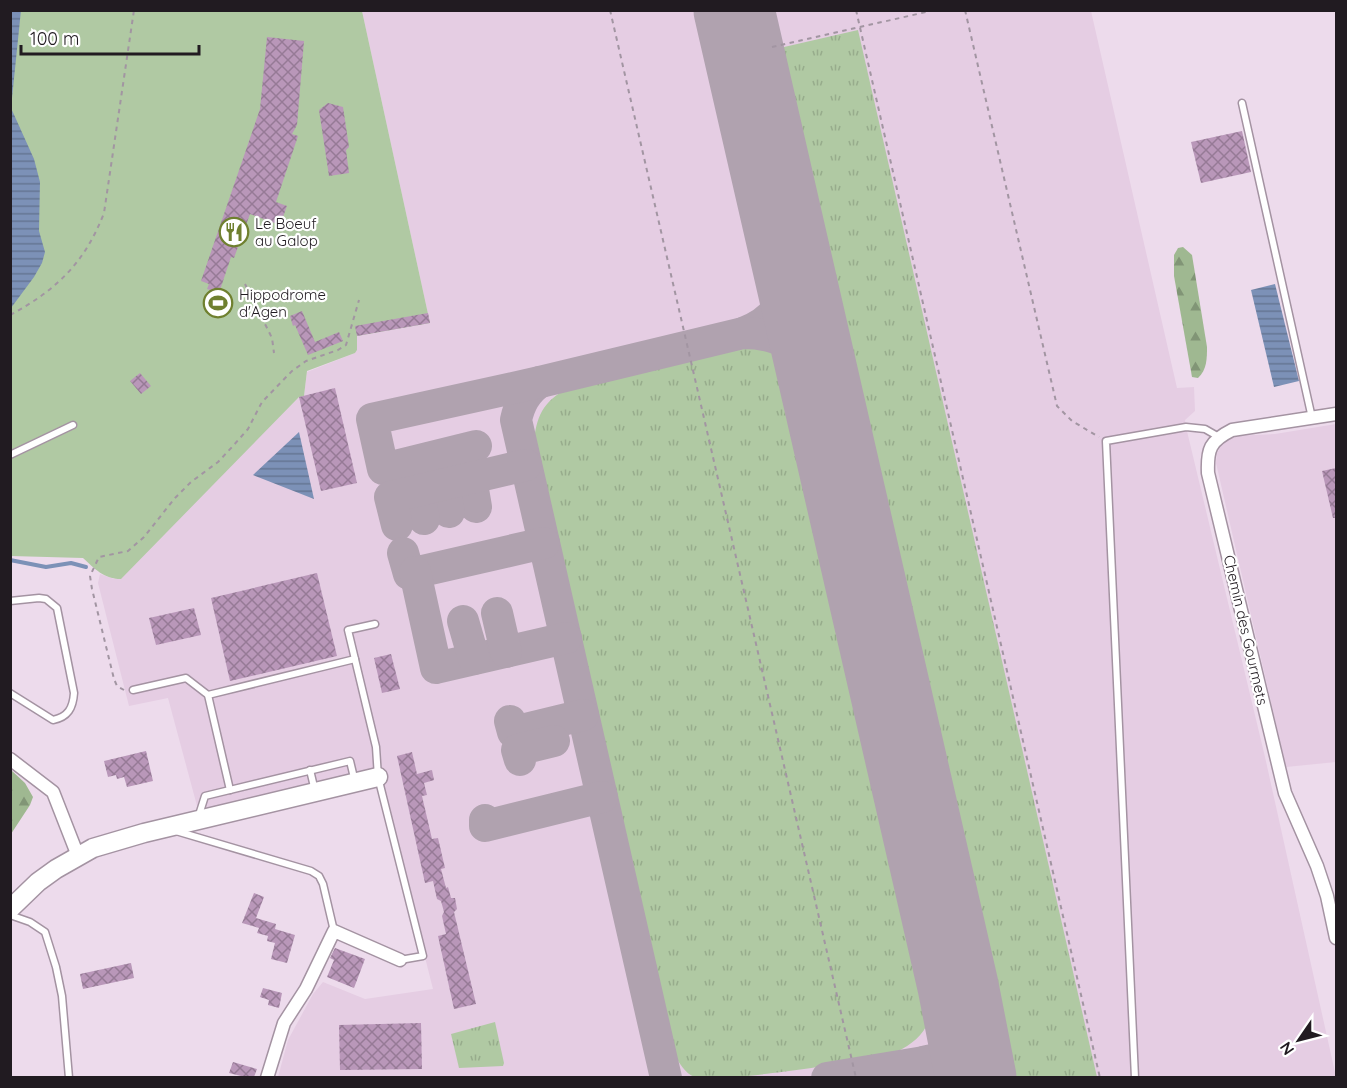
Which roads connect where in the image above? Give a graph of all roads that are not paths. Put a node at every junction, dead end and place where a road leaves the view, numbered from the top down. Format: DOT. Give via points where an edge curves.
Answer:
graph roads {
  1 [pos="1242,104"];
  2 [pos="1336,414"];
  3 [pos="1313,418"];
  4 [pos="73,426"];
  5 [pos="1219,437"];
  6 [pos="10,454"];
  7 [pos="10,601"];
  8 [pos="375,624"];
  9 [pos="355,659"];
  10 [pos="133,690"];
  11 [pos="10,693"];
  12 [pos="207,694"];
  13 [pos="10,759"];
  14 [pos="310,771"];
  15 [pos="378,777"];
  16 [pos="355,782"];
  17 [pos="230,790"];
  18 [pos="315,792"];
  19 [pos="198,820"];
  20 [pos="167,828"];
  21 [pos="78,856"];
  22 [pos="10,909"];
  23 [pos="10,915"];
  24 [pos="334,931"];
  25 [pos="1336,938"];
  26 [pos="400,960"];
  27 [pos="69,1077"];
  28 [pos="267,1077"];
  29 [pos="1136,1077"];
  1 -- 3 [label="lane"];
  2 -- 3 [label="street"];
  3 -- 5 [label="street" via="1232,430"];
  4 -- 6 [label="lane"];
  5 -- 25 [label="street, Chemin des Gourmets" via="1207,457 1208,473 1285,793 1317,866"];
  5 -- 29 [label="lane" via="1205,429 1186,427 1106,441"];
  7 -- 11 [label="lane" via="46,598 57,608 73,705 68,713 53,720"];
  8 -- 9 [label="lane" via="348,630"];
  9 -- 12 [label="lane"];
  9 -- 15 [label="lane" via="376,747"];
  10 -- 12 [label="lane" via="186,678"];
  12 -- 17 [label="lane"];
  13 -- 21 [label="street" via="53,792"];
  14 -- 16 [label="lane" via="350,761"];
  14 -- 17 [label="lane"];
  14 -- 18 [label="lane"];
  15 -- 16 [label="street"];
  15 -- 26 [label="lane" via="423,956"];
  16 -- 18 [label="street"];
  17 -- 19 [label="lane" via="205,796"];
  18 -- 19 [label="street"];
  19 -- 20 [label="street"];
  20 -- 21 [label="street" via="110,842"];
  20 -- 24 [label="lane" via="311,871 323,884"];
  21 -- 22 [label="street" via="38,882"];
  23 -- 27 [label="lane" via="45,932 62,996"];
  24 -- 26 [label="street"];
  24 -- 28 [label="street" via="306,989 284,1023"];
}
